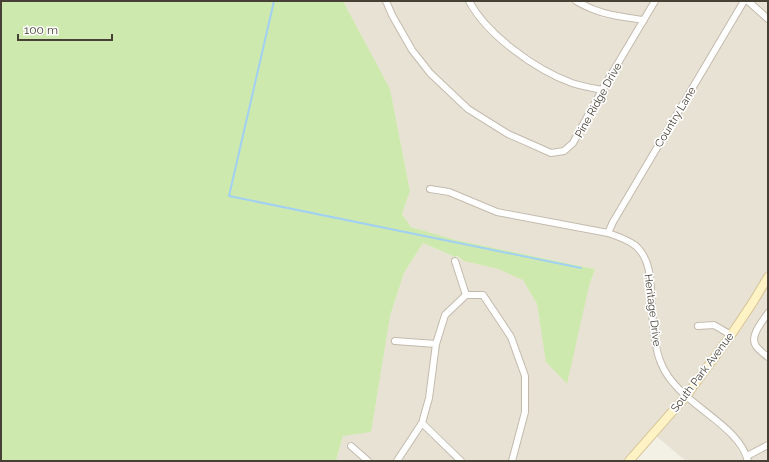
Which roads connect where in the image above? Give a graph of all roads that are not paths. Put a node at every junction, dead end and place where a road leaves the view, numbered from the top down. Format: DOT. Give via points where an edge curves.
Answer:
graph roads {
  1 [pos="386,1"];
  2 [pos="469,1"];
  3 [pos="576,1"];
  4 [pos="655,1"];
  5 [pos="744,1"];
  6 [pos="748,1"];
  7 [pos="768,19"];
  8 [pos="644,20"];
  9 [pos="602,90"];
  10 [pos="430,189"];
  11 [pos="608,233"];
  12 [pos="455,261"];
  13 [pos="768,277"];
  14 [pos="466,295"];
  15 [pos="768,313"];
  16 [pos="698,326"];
  17 [pos="731,335"];
  18 [pos="395,341"];
  19 [pos="436,344"];
  20 [pos="768,357"];
  21 [pos="686,396"];
  22 [pos="422,423"];
  23 [pos="768,445"];
  24 [pos="351,446"];
  25 [pos="748,458"];
  26 [pos="368,461"];
  27 [pos="397,461"];
  28 [pos="461,461"];
  29 [pos="512,461"];
  30 [pos="629,461"];
  1 -- 9 [label="street, Pine Ridge Drive" via="412,50 430,74 468,109 508,134 540,149 551,152 564,151 573,143"];
  2 -- 9 [label="street" via="490,29 508,46 548,72 572,83"];
  3 -- 8 [label="street" via="604,14"];
  4 -- 8 [label="street, Pine Ridge Drive"];
  5 -- 11 [label="street, Country Lane" via="612,222"];
  6 -- 7 [label="street"];
  8 -- 9 [label="street, Pine Ridge Drive"];
  10 -- 11 [label="street, Heritage Drive" via="449,192 497,212"];
  11 -- 21 [label="street, Heritage Drive" via="636,246 646,260 660,360 666,375"];
  12 -- 14 [label="street"];
  13 -- 17 [label="street, South Park Avenue"];
  14 -- 19 [label="street" via="444,315"];
  14 -- 29 [label="street" via="483,295 511,338 525,376 525,412"];
  15 -- 20 [label="street" via="754,340 756,347"];
  16 -- 17 [label="street" via="714,326"];
  17 -- 21 [label="street, South Park Avenue"];
  18 -- 19 [label="street"];
  19 -- 22 [label="street" via="429,398"];
  21 -- 25 [label="street, Heritage Drive" via="734,436"];
  21 -- 30 [label="street, South Park Avenue"];
  22 -- 27 [label="street"];
  22 -- 28 [label="street"];
  23 -- 25 [label="street"];
  24 -- 26 [label="street"];
}
